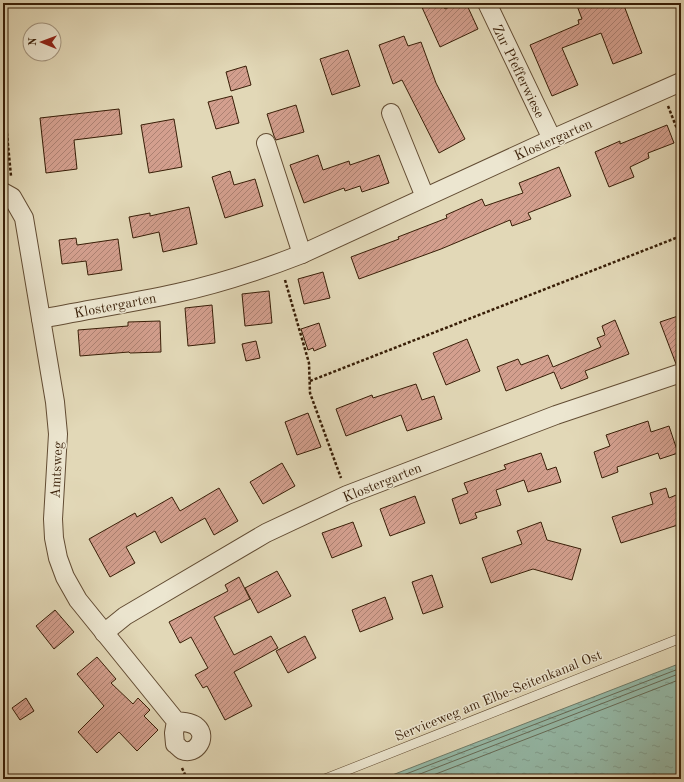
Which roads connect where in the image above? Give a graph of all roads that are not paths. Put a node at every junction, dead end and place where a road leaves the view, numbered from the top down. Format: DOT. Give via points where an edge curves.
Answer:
graph roads {
  1 [pos="487,3"];
  2 [pos="681,82"];
  3 [pos="391,113"];
  4 [pos="552,139"];
  5 [pos="266,143"];
  6 [pos="8,194"];
  7 [pos="425,197"];
  8 [pos="302,254"];
  9 [pos="42,319"];
  10 [pos="681,373"];
  11 [pos="104,633"];
  12 [pos="681,638"];
  13 [pos="176,721"];
  14 [pos="325,779"];
  1 -- 4 [label="street, Zur Pfefferwiese"];
  2 -- 4 [label="street, Klostergarten"];
  3 -- 7 [label="street"];
  4 -- 7 [label="street, Klostergarten"];
  5 -- 8 [label="street"];
  6 -- 9 [label="street, Amtsweg" via="24,218"];
  7 -- 8 [label="street, Klostergarten"];
  8 -- 9 [label="street, Klostergarten" via="236,277 177,293"];
  9 -- 11 [label="street, Amtsweg" via="58,434 54,538 65,577 78,600"];
  10 -- 11 [label="street, Klostergarten" via="556,416 347,495 266,533 125,616"];
  11 -- 13 [label="street, Amtsweg"];
  12 -- 14 [label="lane, Serviceweg am Elbe-Seitenkanal Ost"];
}
